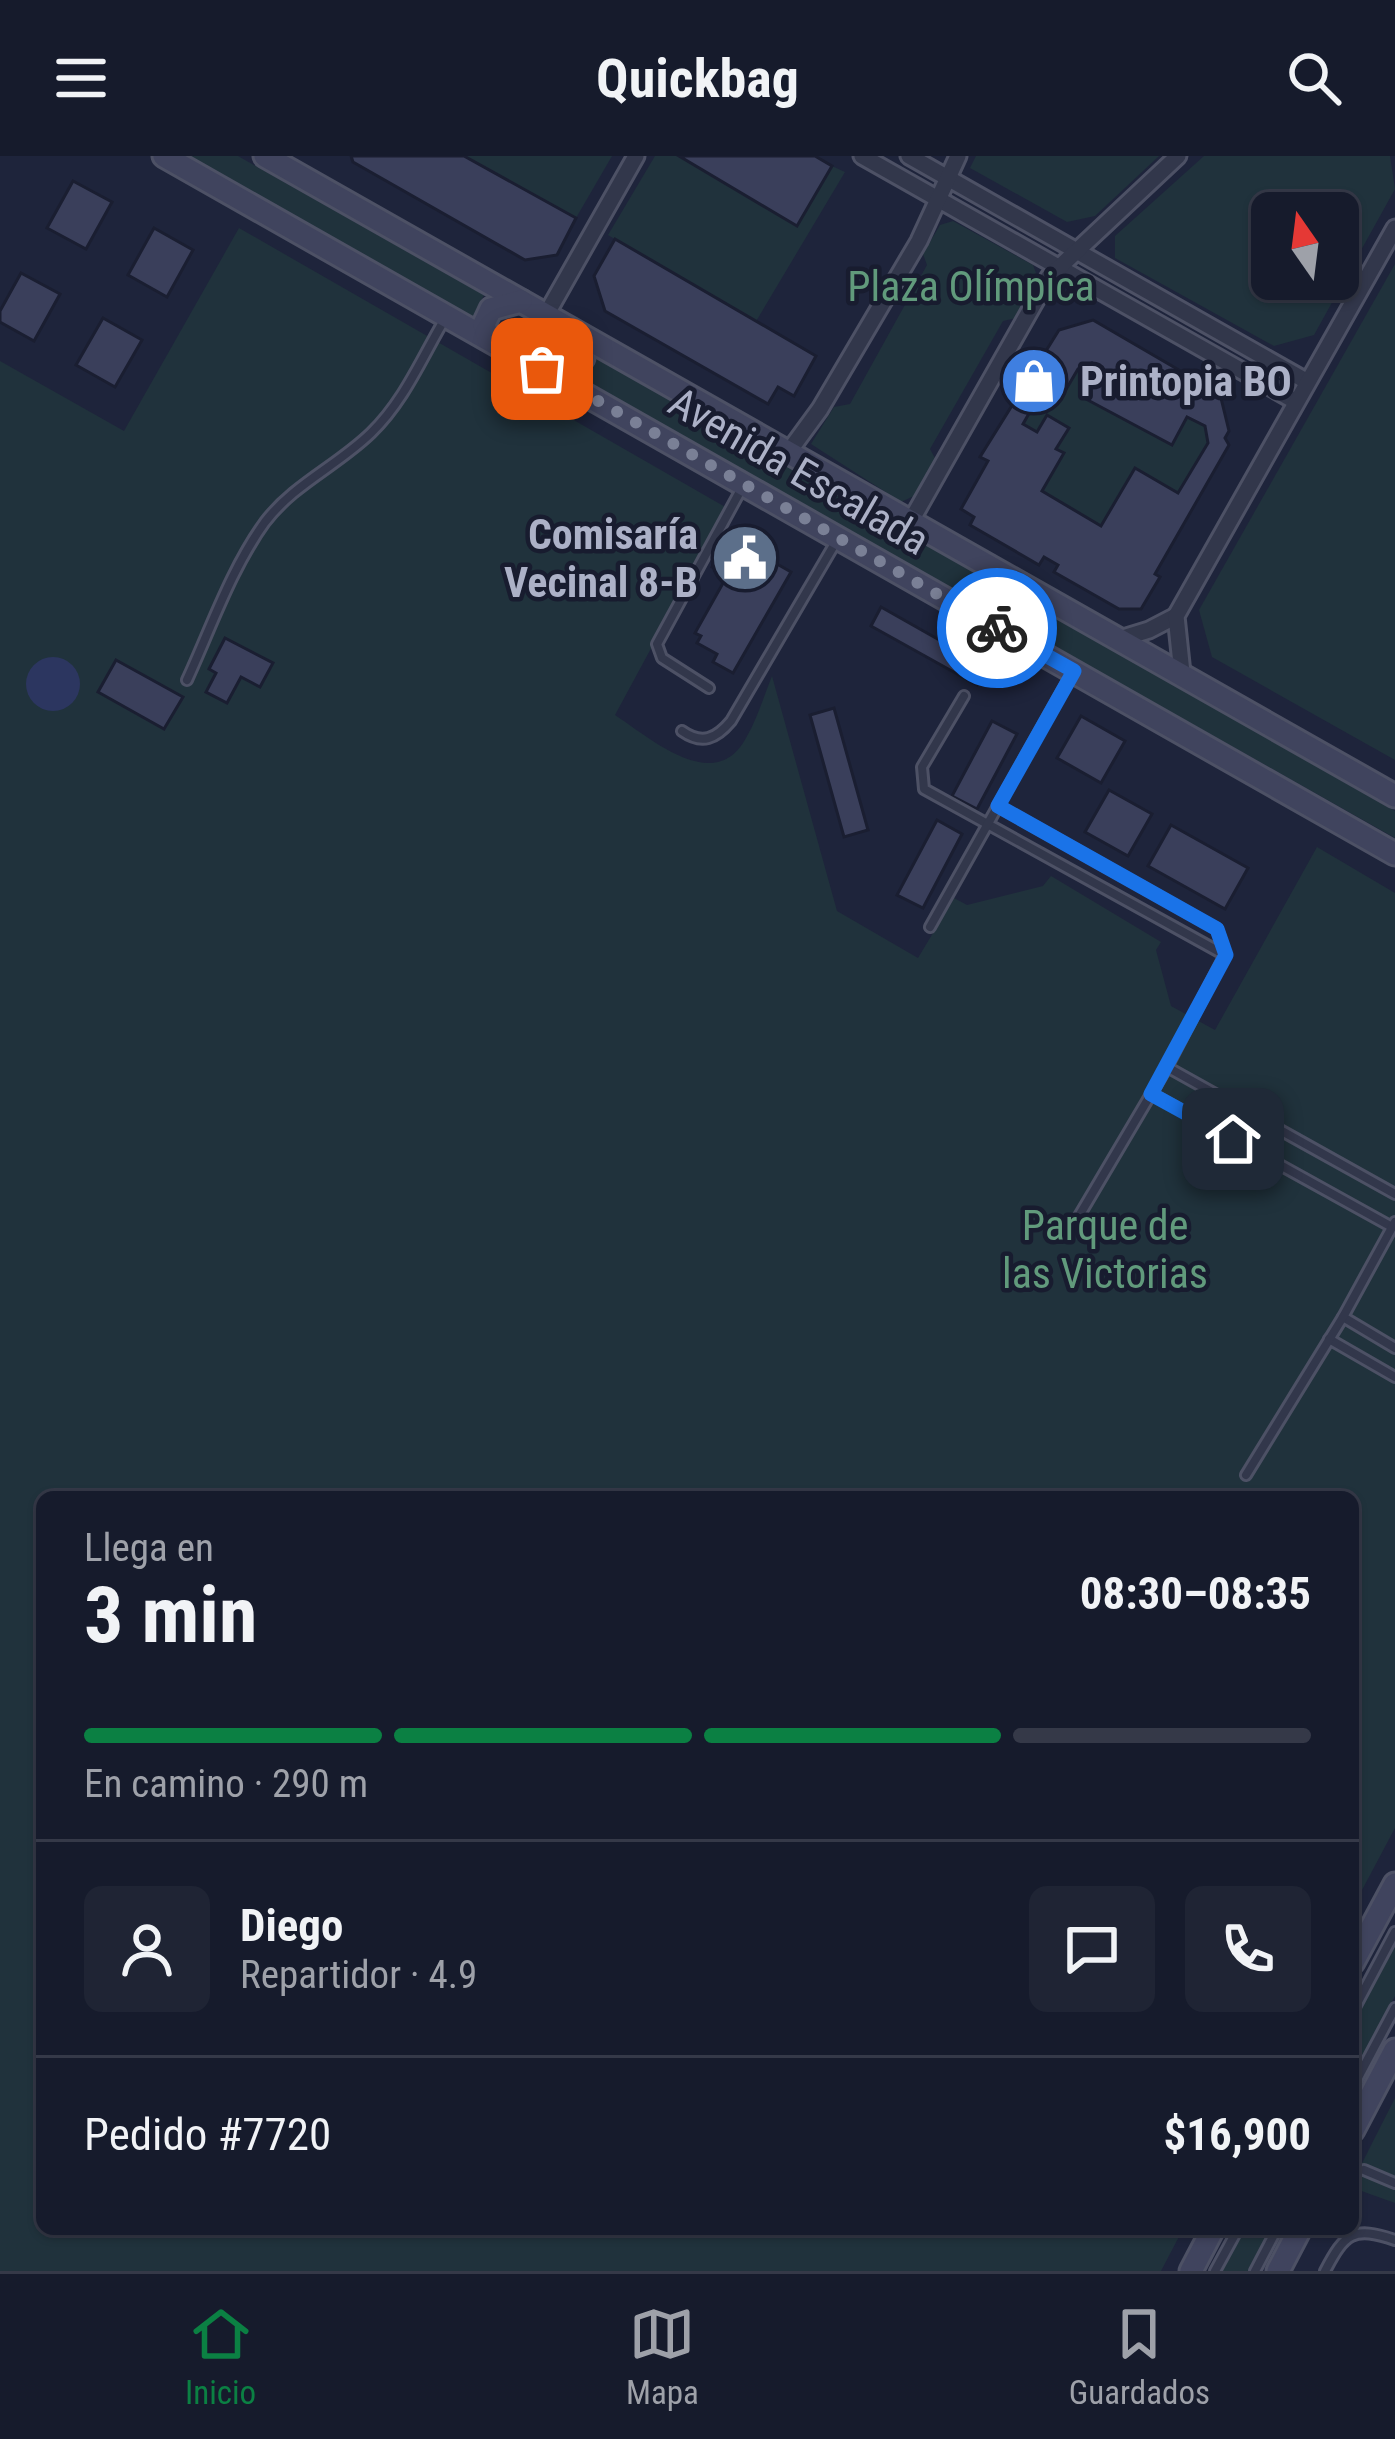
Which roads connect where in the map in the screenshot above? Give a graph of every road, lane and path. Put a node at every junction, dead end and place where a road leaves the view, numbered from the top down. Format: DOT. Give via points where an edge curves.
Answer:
graph roads {
  1 [pos="164,156"];
  2 [pos="266,156"];
  3 [pos="636,156"];
  4 [pos="862,156"];
  5 [pos="909,156"];
  6 [pos="958,156"];
  7 [pos="1178,156"];
  8 [pos="303,165"];
  9 [pos="950,180"];
  10 [pos="940,200"];
  11 [pos="1395,228"];
  12 [pos="1075,250"];
  13 [pos="1058,267"];
  14 [pos="521,301"];
  15 [pos="545,315"];
  16 [pos="447,316"];
  17 [pos="583,337"];
  18 [pos="488,339"];
  19 [pos="542,369"];
  20 [pos="1306,381"];
  21 [pos="1295,401"];
  22 [pos="790,450"];
  23 [pos="744,484"];
  24 [pos="912,519"];
  25 [pos="838,538"];
  26 [pos="1176,616"];
  27 [pos="1123,638"];
  28 [pos="1074,671"];
  29 [pos="1182,673"];
  30 [pos="187,680"];
  31 [pos="709,688"];
  32 [pos="964,696"];
  33 [pos="682,731"];
  34 [pos="1395,796"];
  35 [pos="998,806"];
  36 [pos="986,827"];
  37 [pos="1395,854"];
  38 [pos="930,927"];
  39 [pos="1226,955"];
  40 [pos="1167,1066"];
  41 [pos="1151,1094"];
  42 [pos="1395,1194"];
  43 [pos="1079,1216"];
  44 [pos="1394,1225"];
  45 [pos="1343,1317"];
  46 [pos="1329,1339"];
  47 [pos="1395,1348"];
  48 [pos="1395,1377"];
  49 [pos="1246,1475"];
  50 [pos="1395,1884"];
  51 [pos="1395,1932"];
  52 [pos="1359,1952"];
  53 [pos="1359,2000"];
  54 [pos="1395,2008"];
  55 [pos="1395,2050"];
  56 [pos="1359,2076"];
  57 [pos="1359,2119"];
  58 [pos="1364,2170"];
  59 [pos="1395,2183"];
  60 [pos="1359,2233"];
  61 [pos="1210,2235"];
  62 [pos="1235,2235"];
  63 [pos="1274,2235"];
  64 [pos="1297,2235"];
  65 [pos="1350,2235"];
  66 [pos="1395,2240"];
  67 [pos="1191,2271"];
  68 [pos="1215,2271"];
  69 [pos="1255,2271"];
  70 [pos="1278,2271"];
  71 [pos="1324,2271"];
  1 -- 16 [label="main road, Avenida Escalada"];
  2 -- 8 [label="main road, Avenida Escalada"];
  3 -- 15 [label="street"];
  4 -- 10 [label="street"];
  5 -- 9 [label="street"];
  6 -- 9 [label="street"];
  7 -- 12 [label="street"];
  8 -- 14 [label="main road, Avenida Escalada"];
  9 -- 10 [label="street"];
  9 -- 12 [label="street"];
  10 -- 13 [label="street"];
  10 -- 22 [label="street"];
  11 -- 20 [label="street"];
  12 -- 13 [label="street"];
  12 -- 20 [label="street"];
  13 -- 21 [label="street"];
  13 -- 24 [label="street"];
  14 -- 15 [label="main road, Avenida Escalada"];
  14 -- 18 [label="main road" via="491,310"];
  15 -- 17 [label="main road, Avenida Escalada"];
  16 -- 18 [label="main road, Avenida Escalada"];
  16 -- 30 [label="lane" via="391,411 265,523"];
  17 -- 19 [label="main road" via="576,364"];
  17 -- 22 [label="main road, Avenida Escalada"];
  18 -- 19 [label="main road, Avenida Escalada"];
  19 -- 23 [label="main road, Avenida Escalada"];
  20 -- 21 [label="street"];
  21 -- 26 [label="street"];
  22 -- 24 [label="main road, Avenida Escalada"];
  23 -- 25 [label="main road, Avenida Escalada"];
  23 -- 31 [label="lane" via="657,644 662,658"];
  24 -- 27 [label="main road, Avenida Escalada"];
  25 -- 28 [label="main road, Avenida Escalada"];
  25 -- 33 [label="lane" via="731,722 704,740"];
  26 -- 27 [label="street"];
  26 -- 29 [label="street"];
  27 -- 29 [label="main road, Avenida Escalada"];
  28 -- 35 [label="lane"];
  28 -- 37 [label="main road, Avenida Escalada"];
  29 -- 34 [label="main road, Avenida Escalada"];
  32 -- 36 [label="lane" via="920,778 924,789"];
  35 -- 36 [label="lane"];
  35 -- 39 [label="lane" via="1217,929"];
  36 -- 38 [label="lane"];
  36 -- 39 [label="lane"];
  39 -- 40 [label="lane"];
  40 -- 41 [label="lane"];
  40 -- 42 [label="lane"];
  41 -- 43 [label="lane"];
  41 -- 44 [label="lane"];
  44 -- 45 [label="lane"];
  45 -- 46 [label="lane"];
  45 -- 47 [label="lane"];
  46 -- 48 [label="lane"];
  46 -- 49 [label="lane"];
  50 -- 52 [label="main road"];
  51 -- 53 [label="lane"];
  54 -- 56 [label="lane"];
  55 -- 57 [label="main road"];
  58 -- 59 [label="lane"];
  60 -- 66 [label="lane"];
  61 -- 67 [label="main road"];
  62 -- 68 [label="lane"];
  63 -- 69 [label="lane"];
  64 -- 70 [label="main road"];
  65 -- 71 [label="lane"];
}
